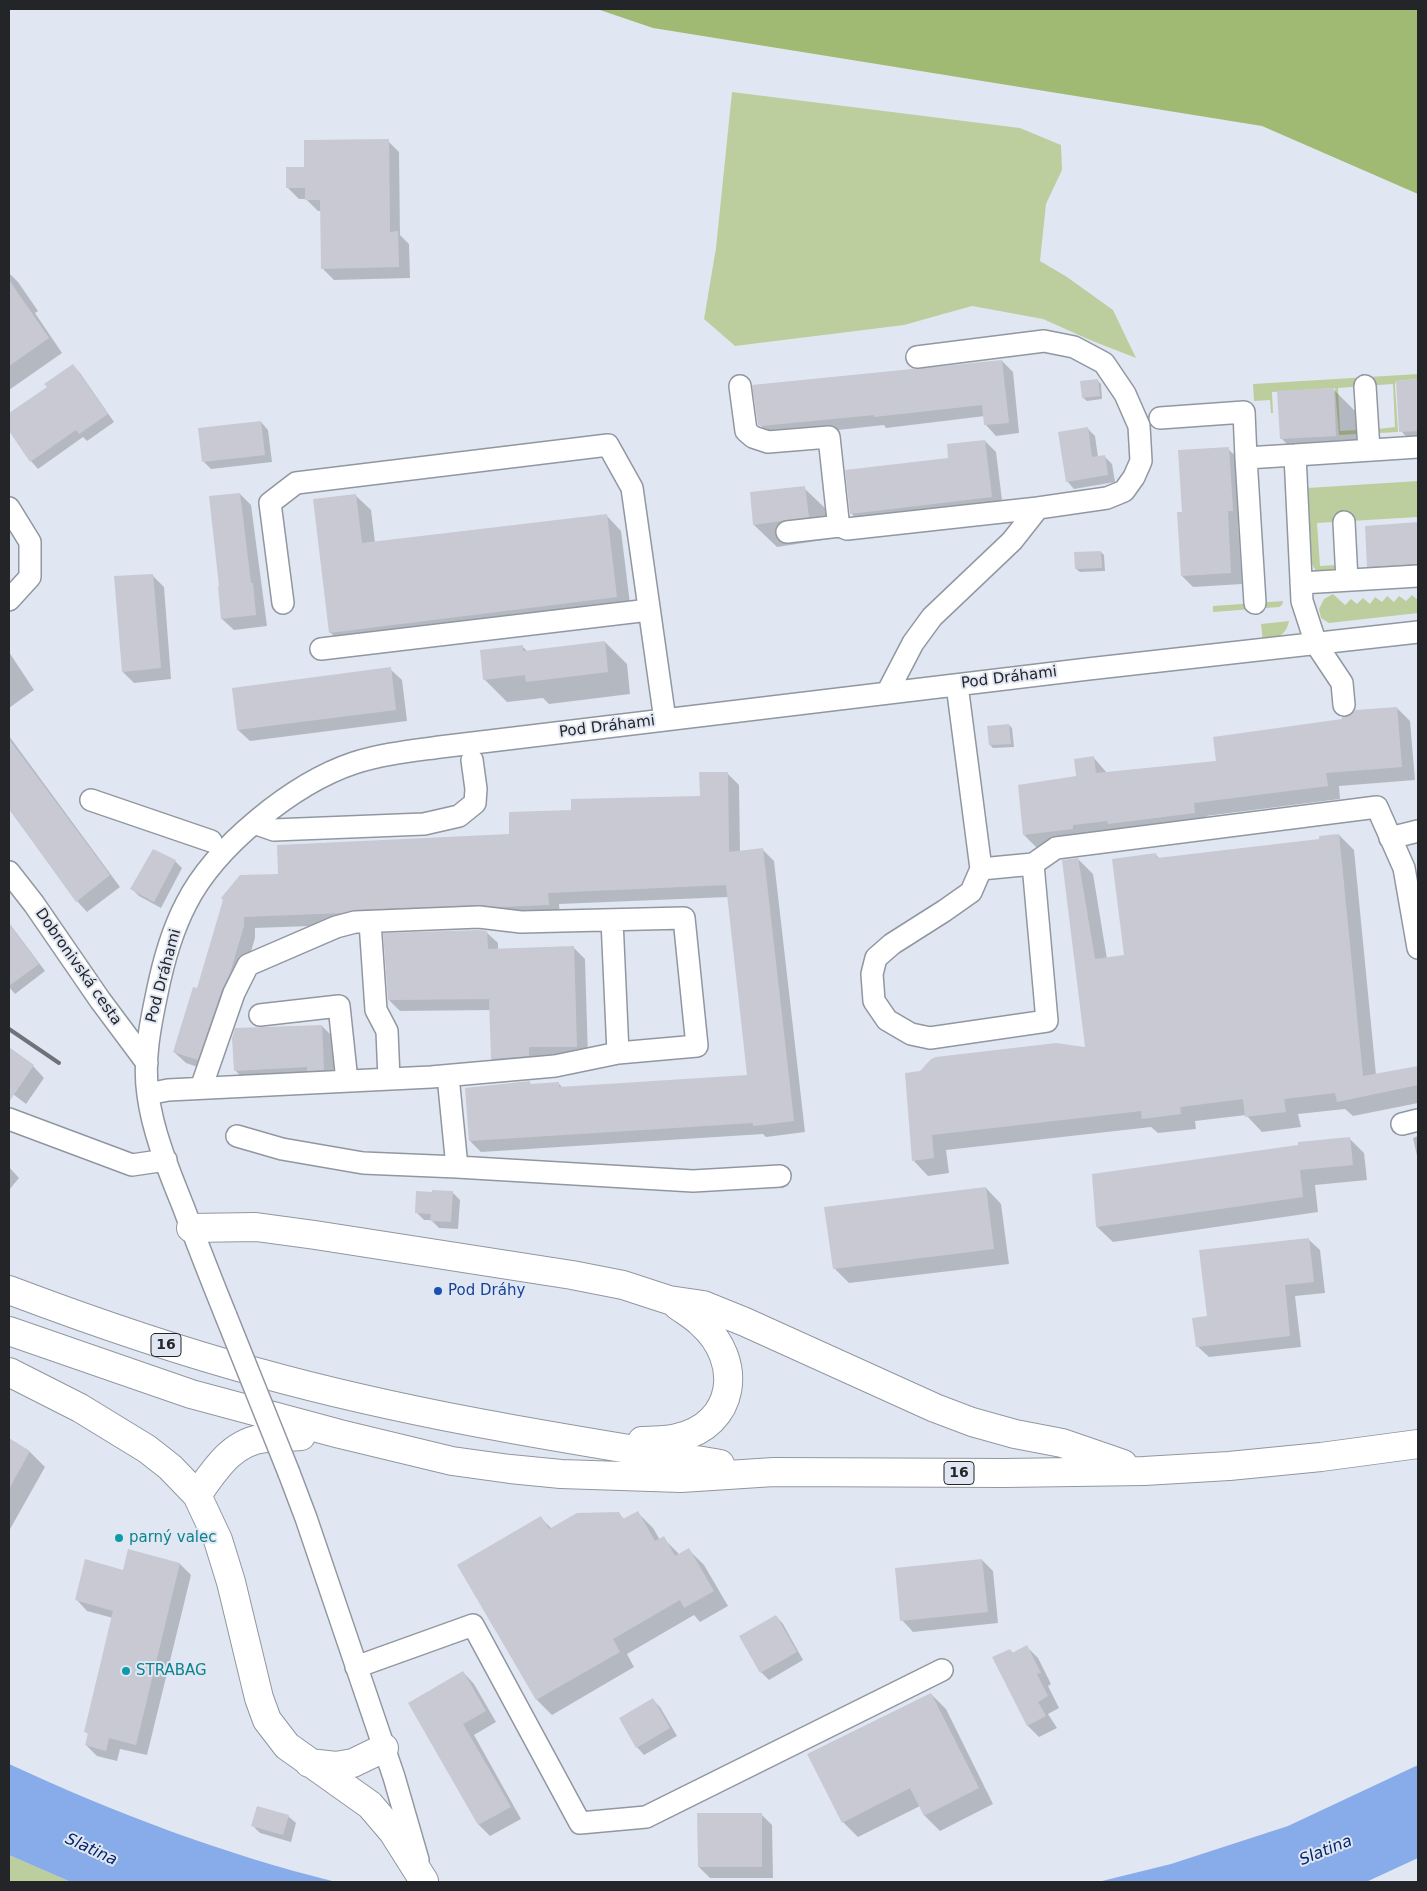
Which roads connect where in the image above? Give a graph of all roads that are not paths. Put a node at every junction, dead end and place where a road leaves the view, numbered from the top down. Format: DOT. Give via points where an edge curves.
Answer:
graph roads {
  1 [pos="917,357"];
  2 [pos="740,386"];
  3 [pos="1366,386"];
  4 [pos="1160,418"];
  5 [pos="1418,447"];
  6 [pos="1369,450"];
  7 [pos="1295,455"];
  8 [pos="1246,458"];
  9 [pos="9,508"];
  10 [pos="1038,508"];
  11 [pos="1344,522"];
  12 [pos="840,526"];
  13 [pos="787,532"];
  14 [pos="1418,576"];
  15 [pos="1347,580"];
  16 [pos="1301,583"];
  17 [pos="9,600"];
  18 [pos="282,603"];
  19 [pos="1255,603"];
  20 [pos="649,610"];
  21 [pos="1418,632"];
  22 [pos="1316,644"];
  23 [pos="321,648"];
  24 [pos="957,685"];
  25 [pos="887,693"];
  26 [pos="1344,705"];
  27 [pos="665,720"];
  28 [pos="472,760"];
  29 [pos="90,800"];
  30 [pos="254,823"];
  31 [pos="1418,831"];
  32 [pos="1390,838"];
  33 [pos="211,841"];
  34 [pos="1033,864"];
  35 [pos="981,869"];
  36 [pos="9,872"];
  37 [pos="612,920"];
  38 [pos="370,922"];
  39 [pos="1418,948"];
  40 [pos="260,1016"];
  41 [pos="618,1053"];
  42 [pos="147,1063"];
  43 [pos="448,1076"];
  44 [pos="389,1079"];
  45 [pos="347,1081"];
  46 [pos="201,1088"];
  47 [pos="148,1094"];
  48 [pos="9,1119"];
  49 [pos="237,1136"];
  50 [pos="166,1160"];
  51 [pos="457,1167"];
  52 [pos="780,1176"];
  53 [pos="192,1228"];
  54 [pos="9,1290"];
  55 [pos="669,1300"];
  56 [pos="9,1331"];
  57 [pos="9,1372"];
  58 [pos="340,1434"];
  59 [pos="587,1442"];
  60 [pos="1418,1444"];
  61 [pos="1144,1471"];
  62 [pos="774,1472"];
  63 [pos="197,1495"];
  64 [pos="356,1668"];
  65 [pos="942,1670"];
  66 [pos="384,1748"];
  67 [pos="308,1763"];
  68 [pos="424,1881"];
  1 -- 10 [label="street" via="1044,341 1074,347 1104,363 1125,394 1139,426 1141,461 1134,477 1124,491 1106,498"];
  2 -- 12 [label="street" via="746,431 753,437 768,442 829,437"];
  3 -- 6 [label="street"];
  4 -- 8 [label="street" via="1244,412"];
  5 -- 6 [label="street"];
  6 -- 7 [label="street"];
  7 -- 8 [label="street"];
  7 -- 16 [label="street"];
  8 -- 19 [label="street"];
  9 -- 17 [label="street" via="30,542 30,577"];
  10 -- 12 [label="street" via="857,529"];
  10 -- 25 [label="street" via="1012,540 932,617 913,643"];
  11 -- 15 [label="street"];
  12 -- 13 [label="street"];
  14 -- 15 [label="street"];
  15 -- 16 [label="street"];
  16 -- 22 [label="street" via="1302,601"];
  18 -- 20 [label="street" via="270,503 296,482 608,445 632,488"];
  20 -- 23 [label="street"];
  20 -- 27 [label="street"];
  21 -- 22 [label="street, Pod Dráhami"];
  22 -- 24 [label="street, Pod Dráhami"];
  22 -- 26 [label="street" via="1342,682"];
  24 -- 25 [label="street, Pod Dráhami"];
  24 -- 35 [label="street"];
  25 -- 27 [label="street, Pod Dráhami"];
  27 -- 30 [label="street, Pod Dráhami" via="392,754 353,764 322,778"];
  28 -- 30 [label="street" via="475,803 459,816 424,824 274,830"];
  29 -- 33 [label="street"];
  30 -- 42 [label="street, Pod Dráhami" via="218,857 186,903 159,983 148,1037"];
  31 -- 32 [label="street"];
  32 -- 34 [label="street" via="1377,807 1056,848"];
  32 -- 39 [label="street" via="1404,868"];
  34 -- 35 [label="street"];
  34 -- 35 [label="street" via="1048,1021 930,1038 911,1034 887,1020 874,1001 872,974 876,958 971,892"];
  36 -- 42 [label="street, Dobronivská cesta"];
  37 -- 38 [label="street" via="521,922 479,917"];
  37 -- 41 [label="street"];
  37 -- 41 [label="street" via="684,918 697,1046"];
  38 -- 44 [label="street" via="376,1010 387,1031"];
  38 -- 46 [label="street" via="336,927 248,965 234,993"];
  40 -- 45 [label="street" via="339,1006"];
  41 -- 43 [label="street" via="555,1066"];
  42 -- 47 [label="street, Pod Dráhami"];
  43 -- 44 [label="street"];
  43 -- 51 [label="street"];
  44 -- 45 [label="street"];
  45 -- 46 [label="street"];
  46 -- 47 [label="street"];
  47 -- 50 [label="street, Pod Dráhami"];
  48 -- 50 [label="street" via="132,1165"];
  49 -- 51 [label="street" via="282,1149 363,1163"];
  50 -- 53 [label="street, Pod Dráhami"];
  51 -- 52 [label="street" via="693,1181"];
  53 -- 55 [label="main road" via="256,1227 315,1234 572,1275"];
  53 -- 64 [label="street, Pod Dráhami, bridge" via="306,1518"];
  54 -- 59 [label="main road, 16" via="260,1373 476,1423"];
  55 -- 59 [label="main road" via="702,1324 723,1353 729,1382 727,1398 720,1411 694,1432 677,1438"];
  55 -- 61 [label="main road" via="702,1305 745,1322 972,1422 1062,1443"];
  56 -- 58 [label="main road, 16" via="191,1394"];
  57 -- 63 [label="main road" via="80,1408 147,1449"];
  58 -- 62 [label="main road, 16" via="452,1461 561,1474 681,1478"];
  58 -- 63 [label="main road" via="264,1438 243,1445 220,1462"];
  59 -- 62 [label="main road, 16"];
  60 -- 61 [label="main road, 16" via="1256,1464"];
  61 -- 62 [label="main road, 16"];
  63 -- 67 [label="main road" via="218,1540 267,1720 287,1746"];
  64 -- 65 [label="street" via="473,1625 580,1823 646,1817"];
  64 -- 66 [label="street, Pod Dráhami"];
  66 -- 67 [label="main road" via="353,1763 336,1766"];
  66 -- 68 [label="street, Pod Dráhami"];
  67 -- 68 [label="main road" via="370,1806 393,1832"];
}
